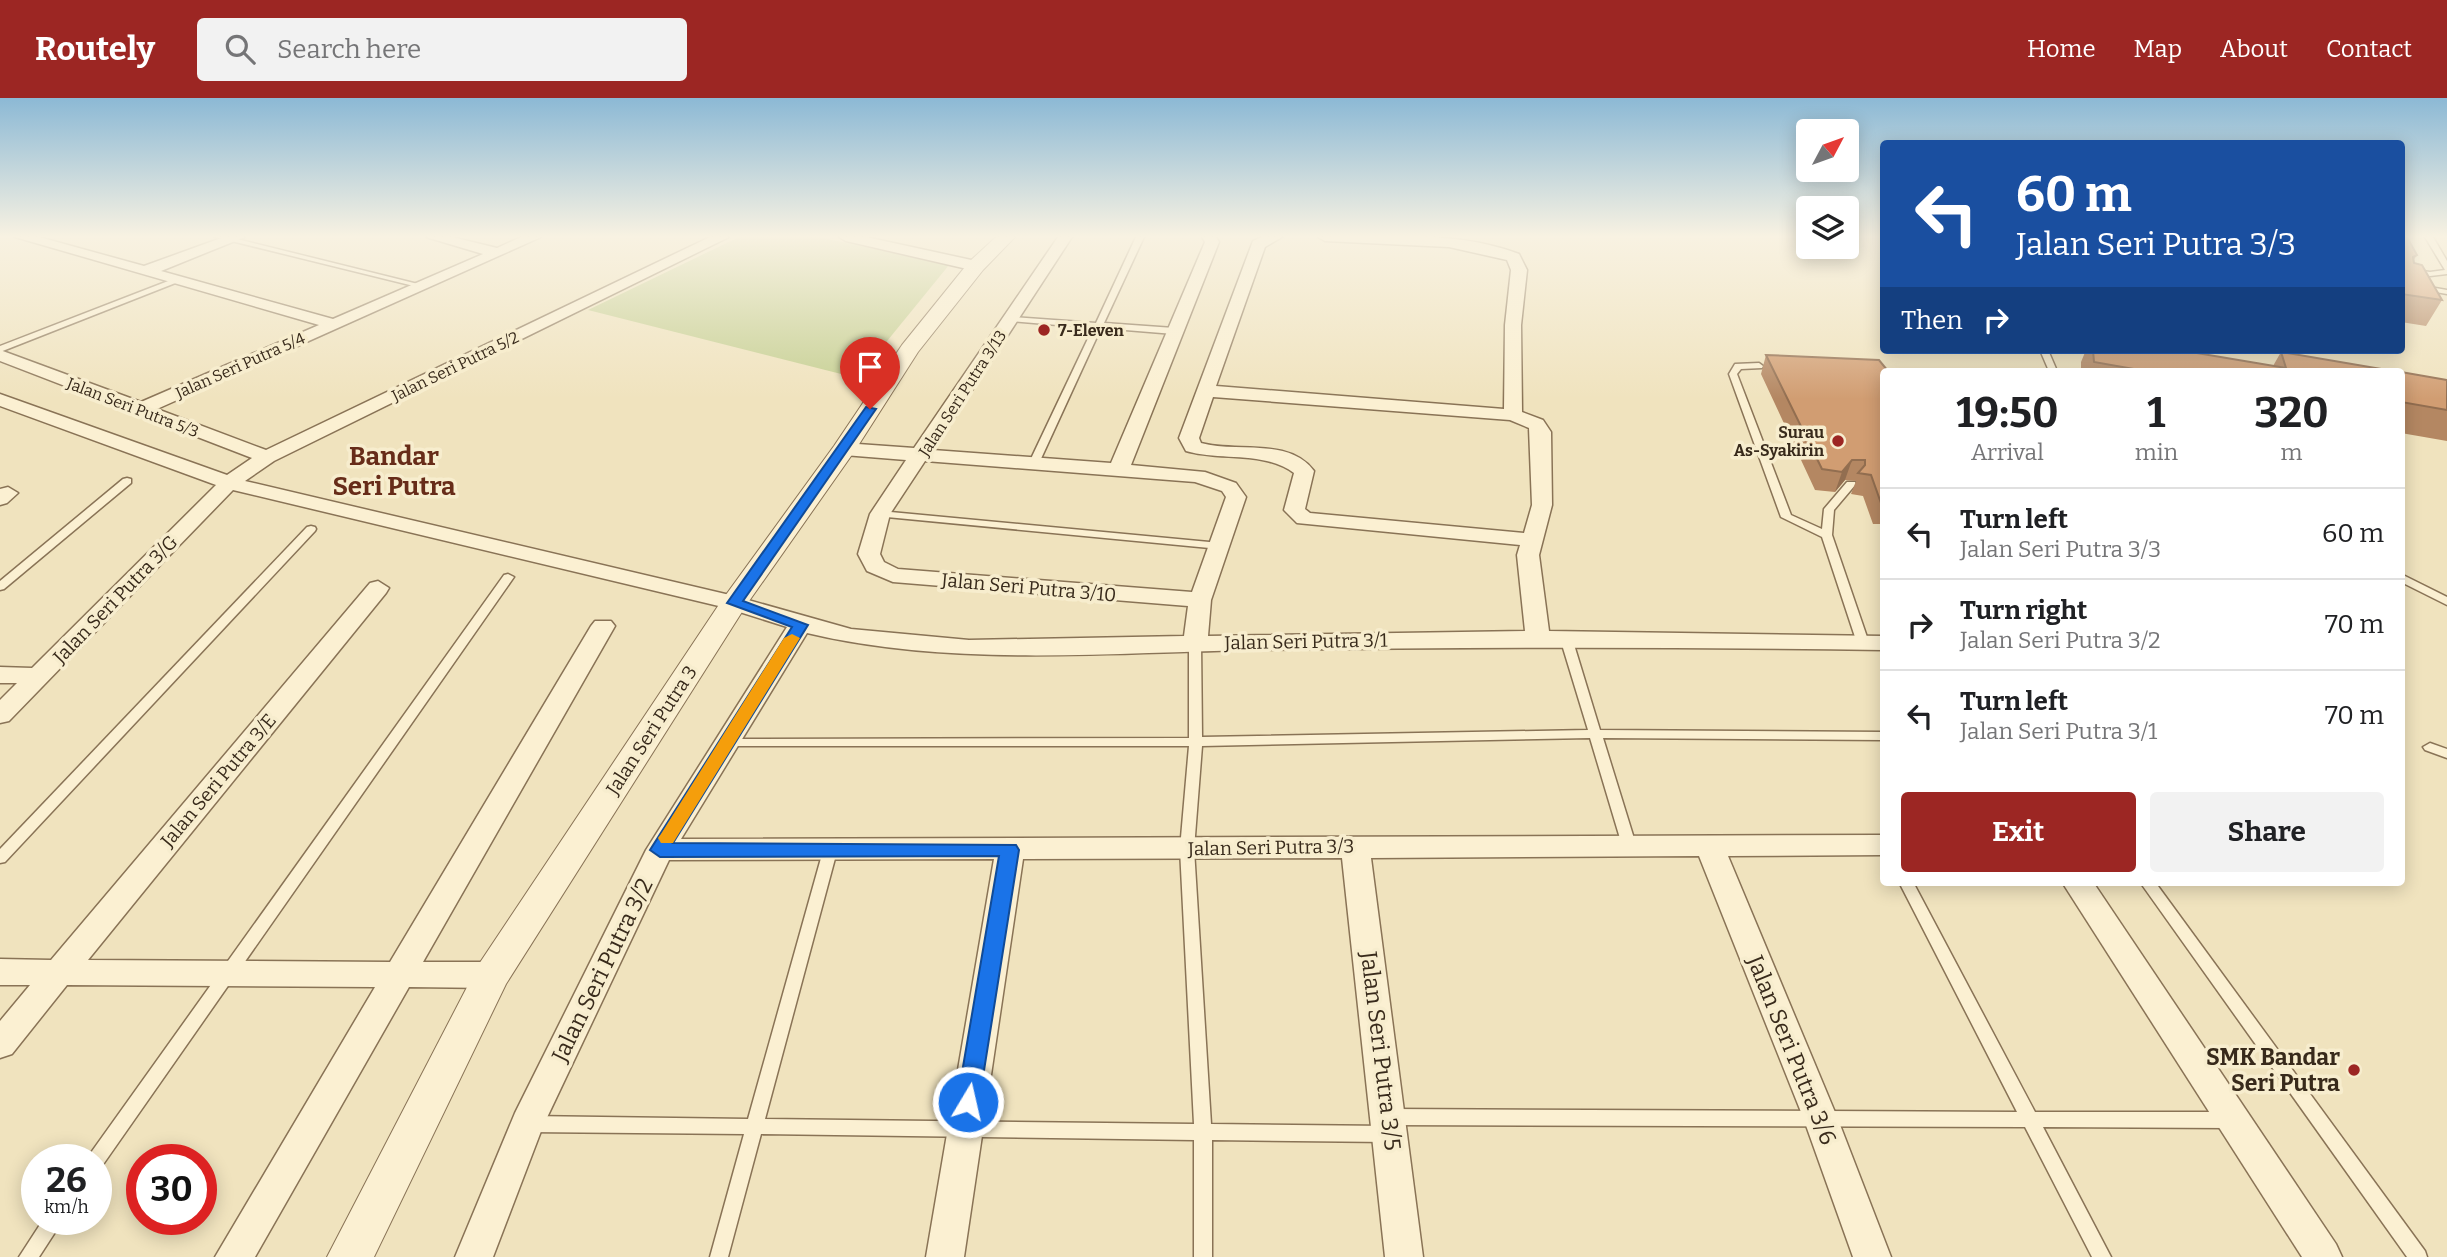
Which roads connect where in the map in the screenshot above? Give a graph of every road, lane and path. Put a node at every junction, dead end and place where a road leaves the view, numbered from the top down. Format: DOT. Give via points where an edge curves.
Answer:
graph roads {
  1 [pos="152,291"];
  2 [pos="215,291"];
  3 [pos="410,291"];
  4 [pos="610,291"];
  5 [pos="956,291"];
  6 [pos="1029,291"];
  7 [pos="1114,291"];
  8 [pos="1191,291"];
  9 [pos="1242,291"];
  10 [pos="1517,291"];
  11 [pos="1010,319"];
  12 [pos="333,324"];
  13 [pos="1097,326"];
  14 [pos="1174,331"];
  15 [pos="0,349"];
  16 [pos="0,355"];
  17 [pos="1759,366"];
  18 [pos="1208,391"];
  19 [pos="0,400"];
  20 [pos="139,410"];
  21 [pos="1513,415"];
  22 [pos="844,449"];
  23 [pos="921,455"];
  24 [pos="267,457"];
  25 [pos="1034,463"];
  26 [pos="1119,469"];
  27 [pos="127,481"];
  28 [pos="229,482"];
  29 [pos="1851,484"];
  30 [pos="880,514"];
  31 [pos="311,529"];
  32 [pos="1826,535"];
  33 [pos="1532,540"];
  34 [pos="1220,546"];
  35 [pos="869,554"];
  36 [pos="508,577"];
  37 [pos="2405,579"];
  38 [pos="0,587"];
  39 [pos="378,587"];
  40 [pos="1200,600"];
  41 [pos="2447,602"];
  42 [pos="734,603"];
  43 [pos="801,625"];
  44 [pos="603,626"];
  45 [pos="1538,638"];
  46 [pos="1566,638"];
  47 [pos="1195,642"];
  48 [pos="1872,642"];
  49 [pos="0,675"];
  50 [pos="41,676"];
  51 [pos="0,715"];
  52 [pos="1595,734"];
  53 [pos="1880,736"];
  54 [pos="726,742"];
  55 [pos="1196,742"];
  56 [pos="2430,747"];
  57 [pos="2447,754"];
  58 [pos="1629,845"];
  59 [pos="1709,845"];
  60 [pos="1880,845"];
  61 [pos="1355,846"];
  62 [pos="1187,849"];
  63 [pos="660,850"];
  64 [pos="1010,850"];
  65 [pos="830,851"];
  66 [pos="0,858"];
  67 [pos="1908,886"];
  68 [pos="2080,886"];
  69 [pos="2150,886"];
  70 [pos="0,972"];
  71 [pos="59,973"];
  72 [pos="229,973"];
  73 [pos="399,974"];
  74 [pos="492,975"];
  75 [pos="0,1044"];
  76 [pos="1820,1117"];
  77 [pos="2027,1118"];
  78 [pos="2231,1119"];
  79 [pos="527,1124"];
  80 [pos="756,1125"];
  81 [pos="1390,1126"];
  82 [pos="963,1127"];
  83 [pos="1203,1130"];
  84 [pos="107,1144"];
  85 [pos="43,1235"];
  86 [pos="28,1257"];
  87 [pos="234,1257"];
  88 [pos="350,1257"];
  89 [pos="474,1257"];
  90 [pos="719,1257"];
  91 [pos="945,1257"];
  92 [pos="1203,1257"];
  93 [pos="1404,1257"];
  94 [pos="1872,1257"];
  95 [pos="2102,1257"];
  96 [pos="2323,1257"];
  97 [pos="2417,1257"];
  1 -- 15 [label="lane"];
  2 -- 12 [label="street"];
  3 -- 12 [label="street, Jalan Seri Putra 5/4"];
  4 -- 24 [label="street, Jalan Seri Putra 5/2"];
  5 -- 22 [label="street, Jalan Seri Putra 3" via="909,349"];
  6 -- 11 [label="street, Jalan Seri Putra 3/13"];
  7 -- 13 [label="lane"];
  8 -- 14 [label="street"];
  9 -- 18 [label="street"];
  10 -- 21 [label="street"];
  11 -- 13 [label="lane"];
  11 -- 23 [label="street, Jalan Seri Putra 3/13"];
  12 -- 20 [label="street, Jalan Seri Putra 5/4"];
  13 -- 14 [label="lane"];
  13 -- 25 [label="lane"];
  14 -- 26 [label="street"];
  16 -- 20 [label="street, Jalan Seri Putra 5/3"];
  17 -- 32 [label="lane" via="1738,366 1733,374 1773,486 1786,517"];
  18 -- 21 [label="street"];
  18 -- 33 [label="street" via="1189,438 1193,447 1207,452 1280,456 1295,462 1304,471 1294,510 1304,519"];
  19 -- 28 [label="street, Jalan Seri Putra 3/1"];
  20 -- 24 [label="street, Jalan Seri Putra 5/3"];
  21 -- 33 [label="street" via="1536,424 1541,432 1542,505"];
  22 -- 23 [label="street"];
  22 -- 42 [label="street, Jalan Seri Putra 3"];
  23 -- 25 [label="street"];
  23 -- 30 [label="street, Jalan Seri Putra 3/13"];
  24 -- 28 [label="street, Jalan Seri Putra 5/2"];
  25 -- 26 [label="street"];
  26 -- 34 [label="street" via="1198,476 1229,487 1236,497"];
  27 -- 38 [label="lane"];
  28 -- 42 [label="street, Jalan Seri Putra 3/1"];
  28 -- 50 [label="street, Jalan Seri Putra 3/G"];
  29 -- 32 [label="lane" via="1829,509"];
  30 -- 34 [label="lane"];
  30 -- 35 [label="street, Jalan Seri Putra 3/13"];
  31 -- 66 [label="lane"];
  32 -- 48 [label="lane"];
  33 -- 45 [label="street" via="1528,555"];
  34 -- 40 [label="street"];
  35 -- 40 [label="street, Jalan Seri Putra 3/10" via="875,566 893,575"];
  36 -- 72 [label="lane"];
  37 -- 41 [label="lane"];
  39 -- 71 [label="street, Jalan Seri Putra 3/E"];
  40 -- 47 [label="street"];
  42 -- 43 [label="street, Jalan Seri Putra 3/1"];
  42 -- 74 [label="street, Jalan Seri Putra 3"];
  43 -- 47 [label="street, Jalan Seri Putra 3/1" via="851,636 957,646"];
  43 -- 54 [label="street, Jalan Seri Putra 3/2"];
  44 -- 73 [label="street"];
  45 -- 46 [label="street, Jalan Seri Putra 3/1"];
  45 -- 47 [label="street, Jalan Seri Putra 3/1"];
  46 -- 48 [label="street, Jalan Seri Putra 3/1"];
  46 -- 52 [label="lane"];
  47 -- 55 [label="lane"];
  49 -- 50 [label="street"];
  50 -- 51 [label="street, Jalan Seri Putra 3/G"];
  52 -- 53 [label="lane"];
  52 -- 55 [label="lane"];
  52 -- 58 [label="lane"];
  54 -- 55 [label="lane"];
  54 -- 63 [label="street, Jalan Seri Putra 3/2"];
  55 -- 62 [label="lane"];
  56 -- 57 [label="lane"];
  58 -- 59 [label="street, Jalan Seri Putra 3/3"];
  58 -- 61 [label="street, Jalan Seri Putra 3/3"];
  59 -- 60 [label="street, Jalan Seri Putra 3/3"];
  59 -- 76 [label="street, Jalan Seri Putra 3/6"];
  61 -- 62 [label="street, Jalan Seri Putra 3/3"];
  61 -- 81 [label="street, Jalan Seri Putra 3/5"];
  62 -- 64 [label="street, Jalan Seri Putra 3/3"];
  62 -- 83 [label="lane"];
  63 -- 65 [label="street, Jalan Seri Putra 3/3"];
  63 -- 79 [label="street, Jalan Seri Putra 3/2"];
  64 -- 65 [label="street, Jalan Seri Putra 3/3"];
  64 -- 82 [label="street"];
  65 -- 80 [label="lane"];
  67 -- 77 [label="lane"];
  68 -- 78 [label="street"];
  69 -- 97 [label="lane"];
  70 -- 71 [label="street"];
  71 -- 72 [label="street"];
  71 -- 75 [label="street, Jalan Seri Putra 3/E"];
  72 -- 73 [label="street"];
  72 -- 84 [label="lane"];
  73 -- 74 [label="street"];
  73 -- 87 [label="street"];
  74 -- 88 [label="street, Jalan Seri Putra 3"];
  76 -- 77 [label="lane"];
  76 -- 81 [label="lane"];
  76 -- 94 [label="street, Jalan Seri Putra 3/6"];
  77 -- 78 [label="lane"];
  77 -- 95 [label="lane"];
  78 -- 96 [label="street"];
  79 -- 80 [label="lane"];
  79 -- 89 [label="street, Jalan Seri Putra 3/2"];
  80 -- 82 [label="lane"];
  80 -- 90 [label="lane"];
  81 -- 83 [label="lane"];
  81 -- 93 [label="street, Jalan Seri Putra 3/5"];
  82 -- 83 [label="lane"];
  82 -- 91 [label="street"];
  83 -- 92 [label="lane"];
  85 -- 86 [label="lane"];
}
